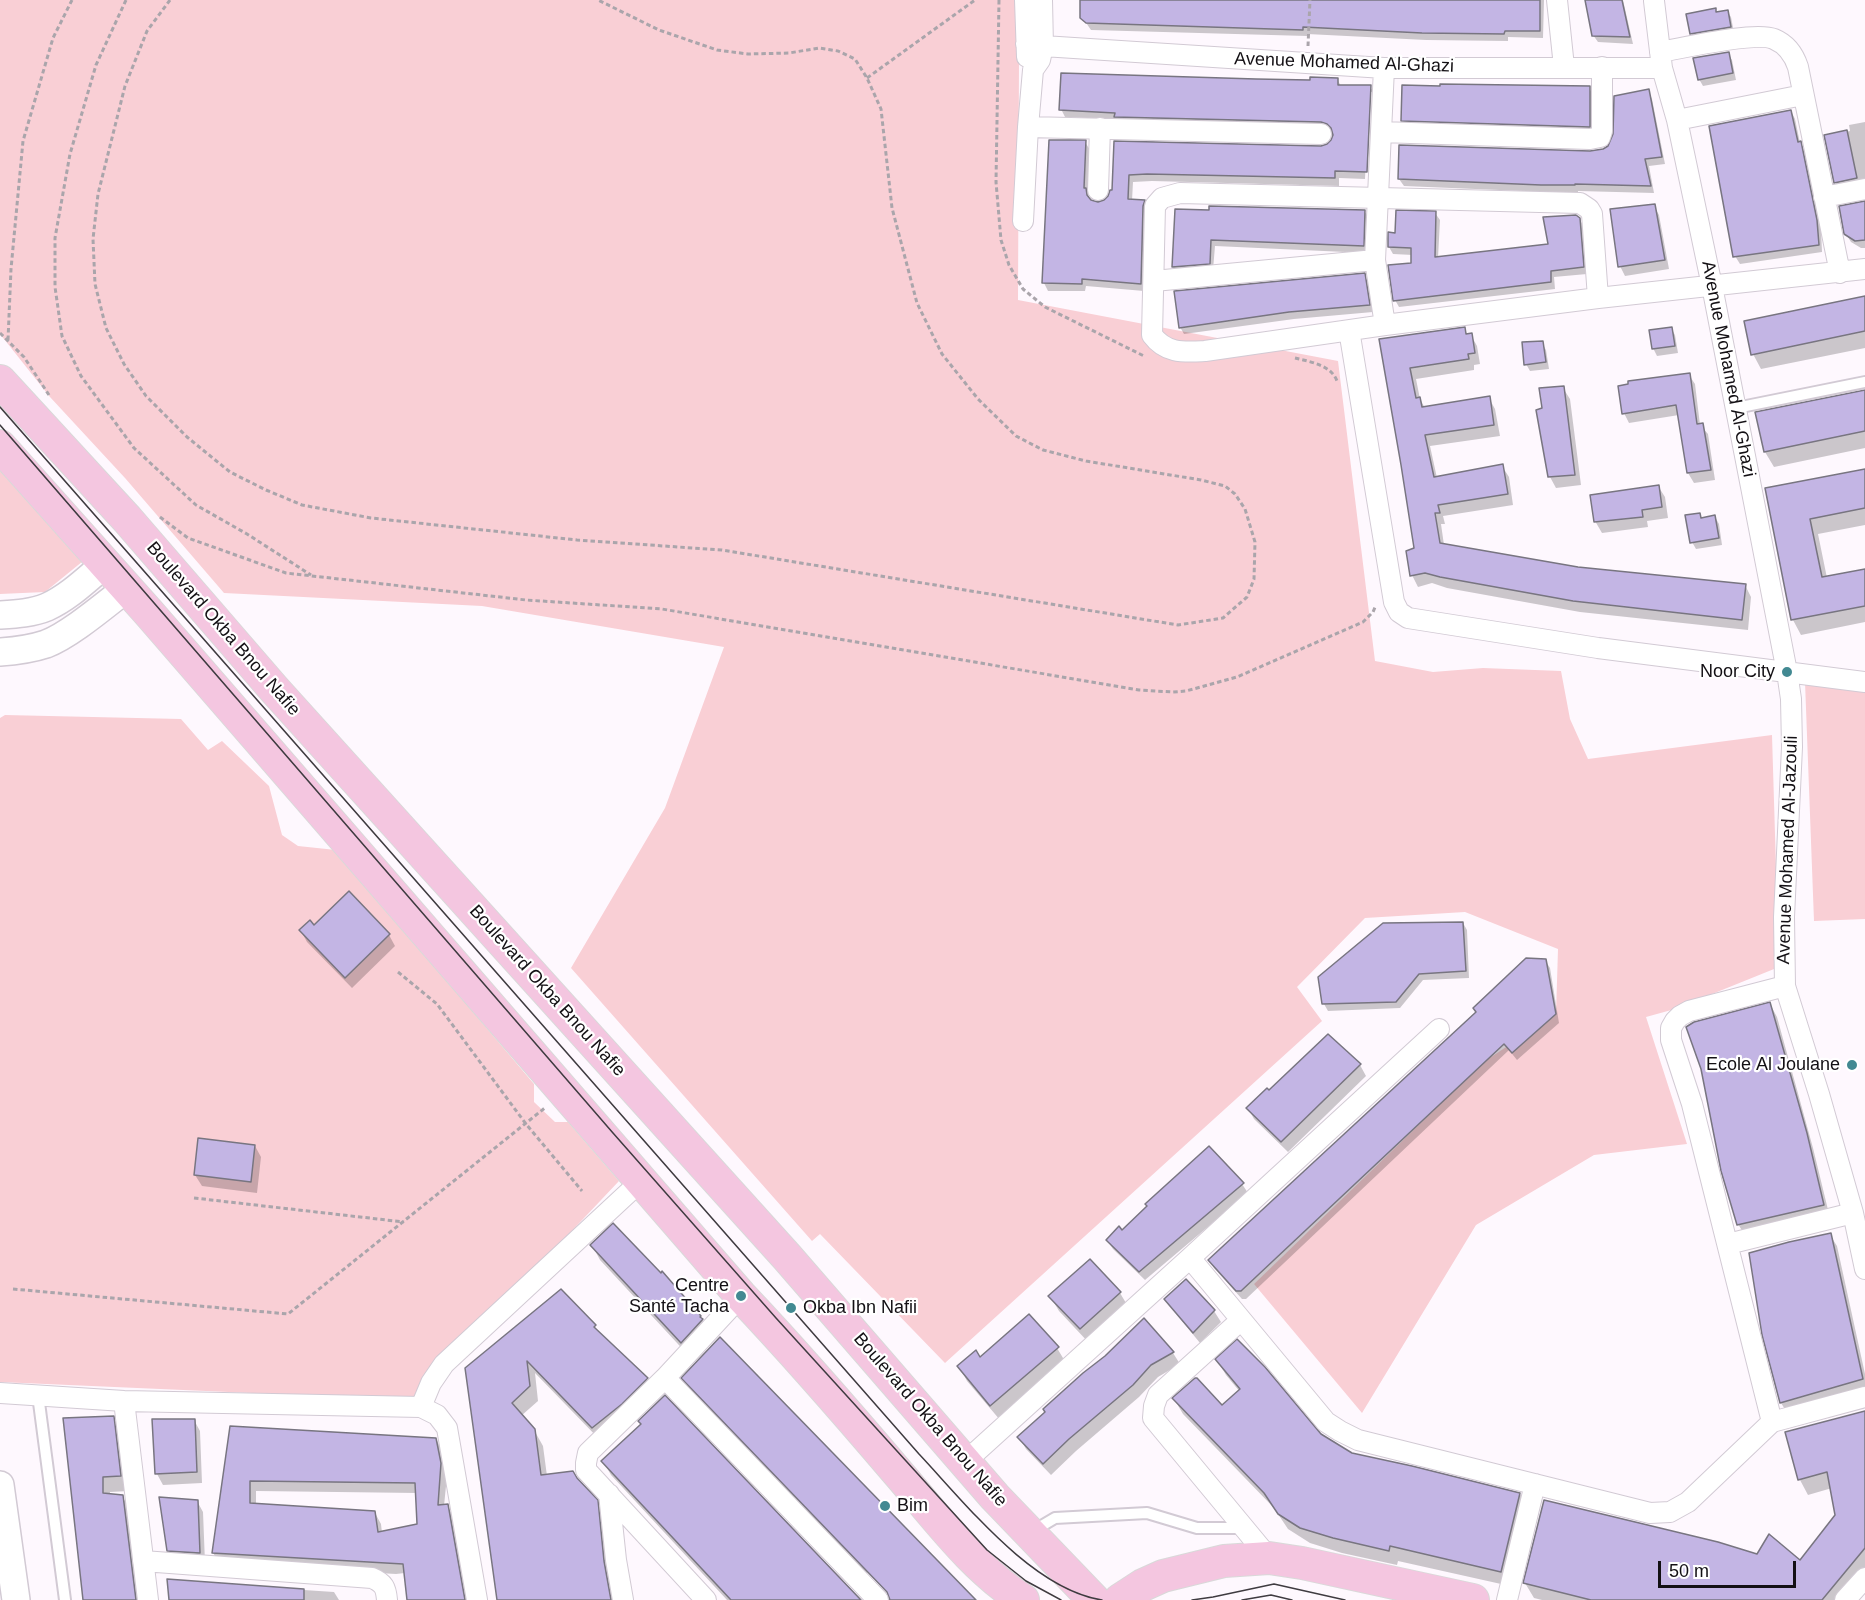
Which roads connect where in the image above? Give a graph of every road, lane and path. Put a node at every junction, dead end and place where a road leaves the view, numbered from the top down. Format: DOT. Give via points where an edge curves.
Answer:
graph roads {
  1 [pos="72,0"];
  2 [pos="126,0"];
  3 [pos="170,0"];
  4 [pos="598,0"];
  5 [pos="976,0"];
  6 [pos="999,0"];
  7 [pos="1025,0"];
  8 [pos="1042,0"];
  9 [pos="1310,0"];
  10 [pos="1557,0"];
  11 [pos="1654,1"];
  12 [pos="1035,45"];
  13 [pos="1661,60"];
  14 [pos="1307,64"];
  15 [pos="1564,67"];
  16 [pos="1602,67"];
  17 [pos="1384,68"];
  18 [pos="867,78"];
  19 [pos="1803,95"];
  20 [pos="1677,120"];
  21 [pos="1028,126"];
  22 [pos="1100,128"];
  23 [pos="1381,132"];
  24 [pos="1321,134"];
  25 [pos="1865,189"];
  26 [pos="1098,190"];
  27 [pos="1378,196"];
  28 [pos="1824,197"];
  29 [pos="1023,221"];
  30 [pos="1375,260"];
  31 [pos="1865,269"];
  32 [pos="1840,273"];
  33 [pos="1154,282"];
  34 [pos="1712,286"];
  35 [pos="1598,298"];
  36 [pos="1385,324"];
  37 [pos="1349,330"];
  38 [pos="0,333"];
  39 [pos="8,340"];
  40 [pos="1148,358"];
  41 [pos="1294,358"];
  42 [pos="0,381"];
  43 [pos="1865,382"];
  44 [pos="1338,384"];
  45 [pos="54,403"];
  46 [pos="1736,408"];
  47 [pos="0,446"];
  48 [pos="158,514"];
  49 [pos="105,564"];
  50 [pos="313,576"];
  51 [pos="127,588"];
  52 [pos="1377,601"];
  53 [pos="0,615"];
  54 [pos="0,652"];
  55 [pos="1787,672"];
  56 [pos="1865,682"];
  57 [pos="398,972"];
  58 [pos="1785,986"];
  59 [pos="1438,1029"];
  60 [pos="564,1093"];
  61 [pos="526,1124"];
  62 [pos="641,1181"];
  63 [pos="582,1191"];
  64 [pos="194,1198"];
  65 [pos="1853,1213"];
  66 [pos="404,1222"];
  67 [pos="1728,1244"];
  68 [pos="1190,1258"];
  69 [pos="1865,1269"];
  70 [pos="13,1289"];
  71 [pos="741,1296"];
  72 [pos="1241,1320"];
  73 [pos="665,1378"];
  74 [pos="0,1393"];
  75 [pos="38,1395"];
  76 [pos="1865,1396"];
  77 [pos="124,1401"];
  78 [pos="421,1407"];
  79 [pos="1772,1422"];
  80 [pos="966,1461"];
  81 [pos="1535,1484"];
  82 [pos="0,1485"];
  83 [pos="609,1494"];
  84 [pos="1244,1528"];
  85 [pos="1030,1533"];
  86 [pos="1269,1558"];
  87 [pos="143,1561"];
  88 [pos="1070,1576"];
  89 [pos="1865,1578"];
  90 [pos="995,1588"];
  91 [pos="1131,1592"];
  92 [pos="16,1600"];
  93 [pos="65,1600"];
  94 [pos="148,1600"];
  95 [pos="387,1600"];
  96 [pos="477,1600"];
  97 [pos="623,1600"];
  98 [pos="706,1600"];
  99 [pos="878,1600"];
  100 [pos="1023,1600"];
  101 [pos="1094,1600"];
  102 [pos="1473,1600"];
  103 [pos="1507,1600"];
  104 [pos="1845,1600"];
  1 -- 39 [label="path" via="53,38 23,141 10,269"];
  2 -- 50 [label="path" via="96,65 70,154 55,238 55,287 62,336 81,376 134,448 196,505"];
  3 -- 18 [label="path" via="147,31 125,86 98,194 93,239 95,284 106,328 146,396 230,472 302,505 371,518 577,540 723,550 1178,625 1223,618 1247,597 1254,579 1255,542 1245,509 1235,494 1225,486 1201,480 1043,450 1016,436 978,399 942,354 917,303 892,208 880,109"];
  4 -- 18 [label="path" via="659,30 717,50 748,54 819,48 838,51 855,59"];
  5 -- 18 [label="path"];
  6 -- 40 [label="path" via="996,182 1001,240 1009,265 1023,289 1045,307"];
  7 -- 12 [label="street"];
  8 -- 12 [label="street"];
  9 -- 14 [label="path"];
  10 -- 15 [label="street"];
  11 -- 13 [label="street, Avenue Mohamed Al-Ghazi"];
  12 -- 14 [label="street, Avenue Mohamed Al-Ghazi"];
  12 -- 21 [label="street" via="1027,59 1033,70"];
  13 -- 16 [label="street, Avenue Mohamed Al-Ghazi"];
  13 -- 19 [label="street" via="1750,37 1776,40 1795,58"];
  13 -- 20 [label="street, Avenue Mohamed Al-Ghazi"];
  14 -- 17 [label="street, Avenue Mohamed Al-Ghazi"];
  15 -- 16 [label="street, Avenue Mohamed Al-Ghazi"];
  15 -- 17 [label="street, Avenue Mohamed Al-Ghazi"];
  16 -- 23 [label="street" via="1600,137"];
  17 -- 23 [label="street"];
  19 -- 20 [label="street"];
  19 -- 28 [label="street"];
  20 -- 34 [label="street, Avenue Mohamed Al-Ghazi"];
  21 -- 22 [label="street"];
  21 -- 29 [label="street"];
  22 -- 24 [label="street"];
  22 -- 26 [label="street"];
  23 -- 27 [label="street"];
  25 -- 28 [label="street"];
  27 -- 30 [label="street"];
  27 -- 33 [label="street" via="1180,192 1169,195 1155,206"];
  27 -- 35 [label="street" via="1580,203 1592,214"];
  28 -- 32 [label="street"];
  30 -- 33 [label="street"];
  30 -- 36 [label="street"];
  31 -- 32 [label="street"];
  32 -- 34 [label="street"];
  33 -- 37 [label="street" via="1152,335 1165,348 1205,351"];
  34 -- 35 [label="street"];
  34 -- 46 [label="street, Avenue Mohamed Al-Ghazi"];
  35 -- 36 [label="street"];
  36 -- 37 [label="street"];
  37 -- 55 [label="street" via="1394,602 1399,612 1408,618 1576,644"];
  38 -- 39 [label="path"];
  39 -- 45 [label="path"];
  41 -- 44 [label="path" via="1325,368 1334,374"];
  42 -- 80 [label="main road, Boulevard Okba Bnou Nafie"];
  43 -- 46 [label="lane"];
  46 -- 55 [label="street, Avenue Mohamed Al-Ghazi"];
  47 -- 49 [label="main road"];
  48 -- 50 [label="path" via="203,545 286,573"];
  49 -- 51 [label="main road"];
  49 -- 53 [label="street" via="46,608"];
  50 -- 52 [label="path" via="526,600 662,609 1139,690 1173,692 1237,677 1363,622"];
  51 -- 54 [label="street" via="47,643"];
  51 -- 60 [label="main road"];
  55 -- 56 [label="street"];
  55 -- 58 [label="street, Avenue Mohamed Al-Jazouli" via="1792,747"];
  57 -- 61 [label="path" via="437,1004"];
  58 -- 65 [label="street, Avenue Mohamed Al-Jazouli"];
  58 -- 67 [label="street" via="1689,1011 1671,1028 1671,1040 1692,1104"];
  59 -- 68 [label="street"];
  60 -- 61 [label="path"];
  60 -- 62 [label="main road"];
  61 -- 63 [label="path"];
  61 -- 66 [label="path"];
  62 -- 71 [label="main road"];
  62 -- 78 [label="street" via="444,1364"];
  64 -- 66 [label="path"];
  65 -- 67 [label="street"];
  65 -- 69 [label="street, Avenue Mohamed Al-Jazouli"];
  66 -- 70 [label="path" via="288,1314"];
  67 -- 79 [label="street"];
  68 -- 72 [label="street"];
  68 -- 80 [label="street"];
  71 -- 73 [label="street"];
  71 -- 90 [label="main road" via="796,1354"];
  72 -- 81 [label="street" via="1326,1422 1340,1431 1358,1440"];
  72 -- 84 [label="street" via="1158,1395 1154,1418"];
  73 -- 83 [label="street" via="588,1453 586,1470"];
  73 -- 99 [label="street"];
  74 -- 75 [label="street"];
  75 -- 77 [label="street"];
  75 -- 93 [label="lane"];
  76 -- 79 [label="street"];
  77 -- 78 [label="street"];
  77 -- 87 [label="street"];
  78 -- 96 [label="street" via="437,1415 447,1428"];
  79 -- 81 [label="street" via="1688,1502 1670,1512 1650,1513"];
  80 -- 85 [label="main road, Boulevard Okba Bnou Nafie"];
  81 -- 103 [label="street"];
  82 -- 92 [label="street"];
  83 -- 97 [label="street"];
  83 -- 98 [label="street"];
  84 -- 85 [label="lane" via="1197,1528 1147,1513 1055,1518"];
  84 -- 86 [label="street"];
  85 -- 88 [label="main road, Boulevard Okba Bnou Nafie"];
  86 -- 91 [label="main road" via="1224,1561 1163,1575"];
  86 -- 102 [label="main road"];
  87 -- 94 [label="street"];
  87 -- 95 [label="street" via="372,1578 382,1582"];
  88 -- 91 [label="main road" via="1105,1590"];
  88 -- 101 [label="main road, Boulevard Okba Bnou Nafie"];
  89 -- 104 [label="street"];
  90 -- 100 [label="main road"];
}
